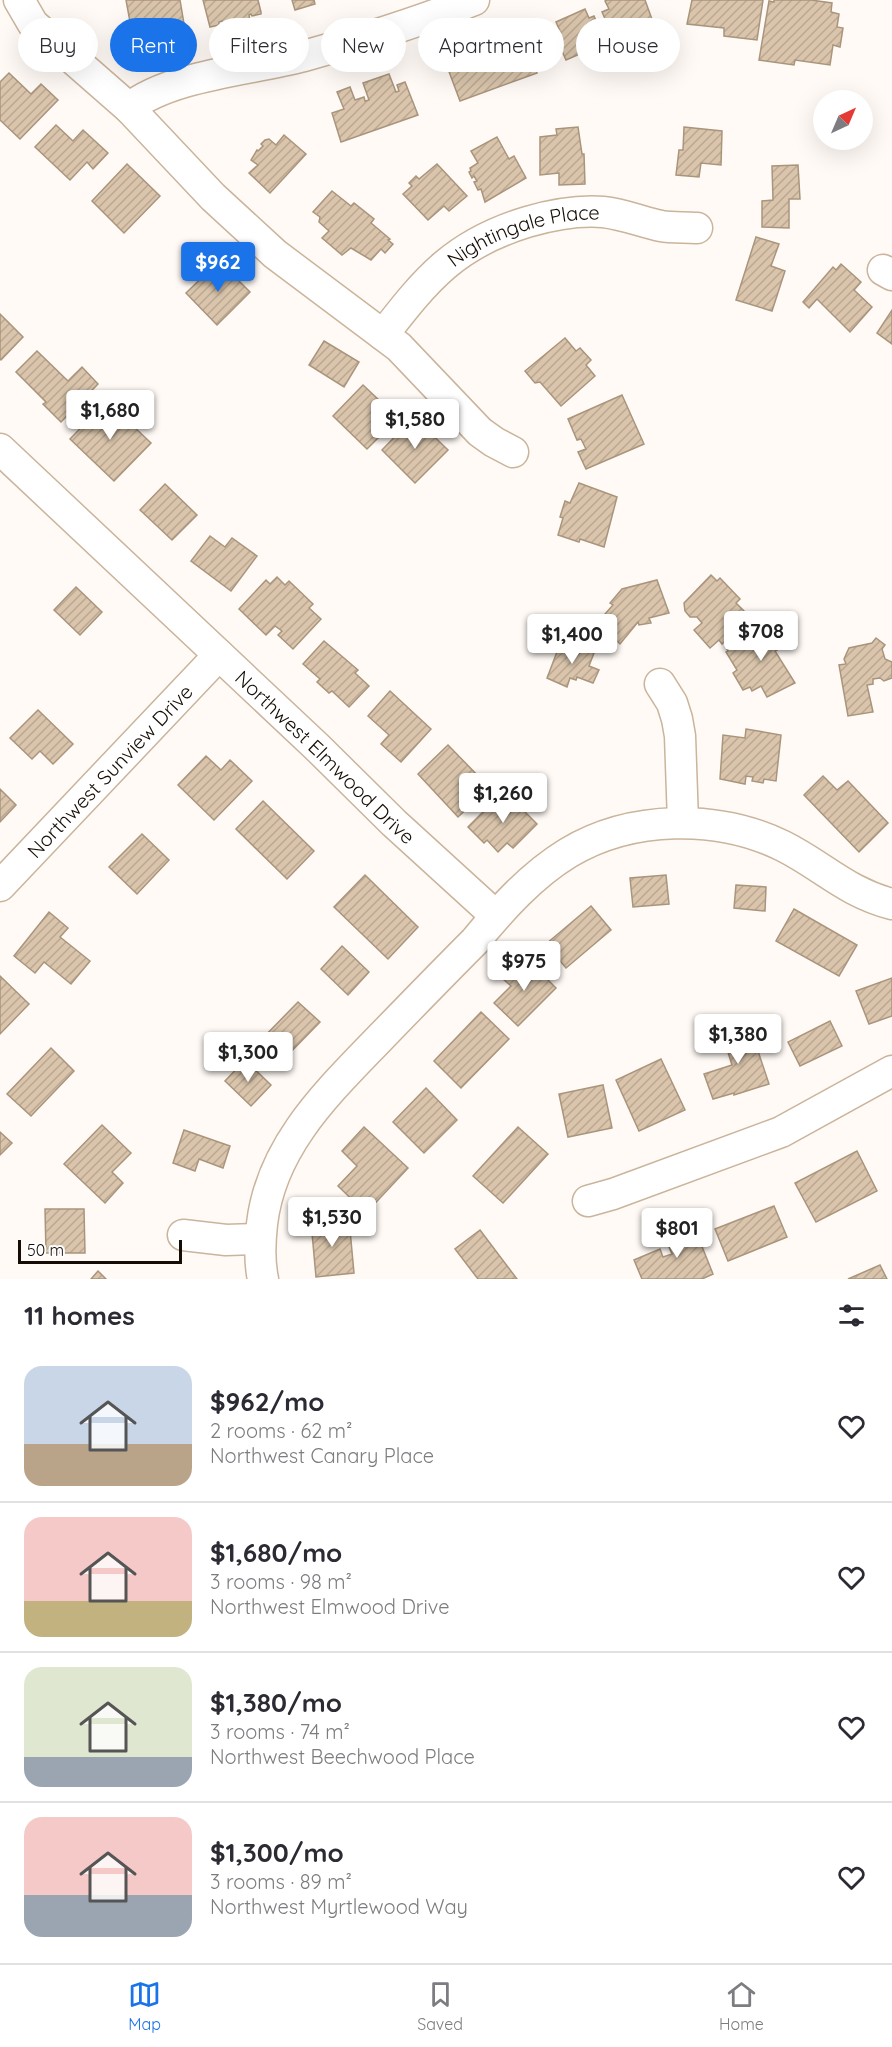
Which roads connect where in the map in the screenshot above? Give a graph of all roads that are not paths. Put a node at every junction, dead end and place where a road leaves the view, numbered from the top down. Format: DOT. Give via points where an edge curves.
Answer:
graph roads {
  1 [pos="19,0"];
  2 [pos="474,0"];
  3 [pos="129,108"];
  4 [pos="697,228"];
  5 [pos="383,335"];
  6 [pos="0,449"];
  7 [pos="513,452"];
  8 [pos="219,655"];
  9 [pos="660,684"];
  10 [pos="683,822"];
  11 [pos="0,886"];
  12 [pos="892,904"];
  13 [pos="496,916"];
  14 [pos="892,1071"];
  15 [pos="588,1201"];
  16 [pos="183,1235"];
  17 [pos="260,1239"];
  18 [pos="263,1279"];
  1 -- 3 [label="street" via="33,24"];
  2 -- 3 [label="street" via="302,56 176,85 142,98"];
  3 -- 5 [label="street" via="213,197 275,254"];
  4 -- 5 [label="street, Nightingale Place" via="662,226 603,212 547,216 505,229 457,254 413,296"];
  5 -- 7 [label="street" via="480,432"];
  6 -- 8 [label="street, Northwest Elmwood Drive"];
  8 -- 11 [label="street, Northwest Sunview Drive"];
  8 -- 13 [label="street, Northwest Elmwood Drive"];
  9 -- 10 [label="street" via="672,703 680,735"];
  10 -- 12 [label="street" via="749,832 784,847 853,890"];
  10 -- 13 [label="street" via="630,829 570,852 548,867"];
  13 -- 17 [label="street" via="303,1122 270,1184"];
  14 -- 15 [label="street" via="781,1132"];
  16 -- 17 [label="street"];
  17 -- 18 [label="street"];
}
